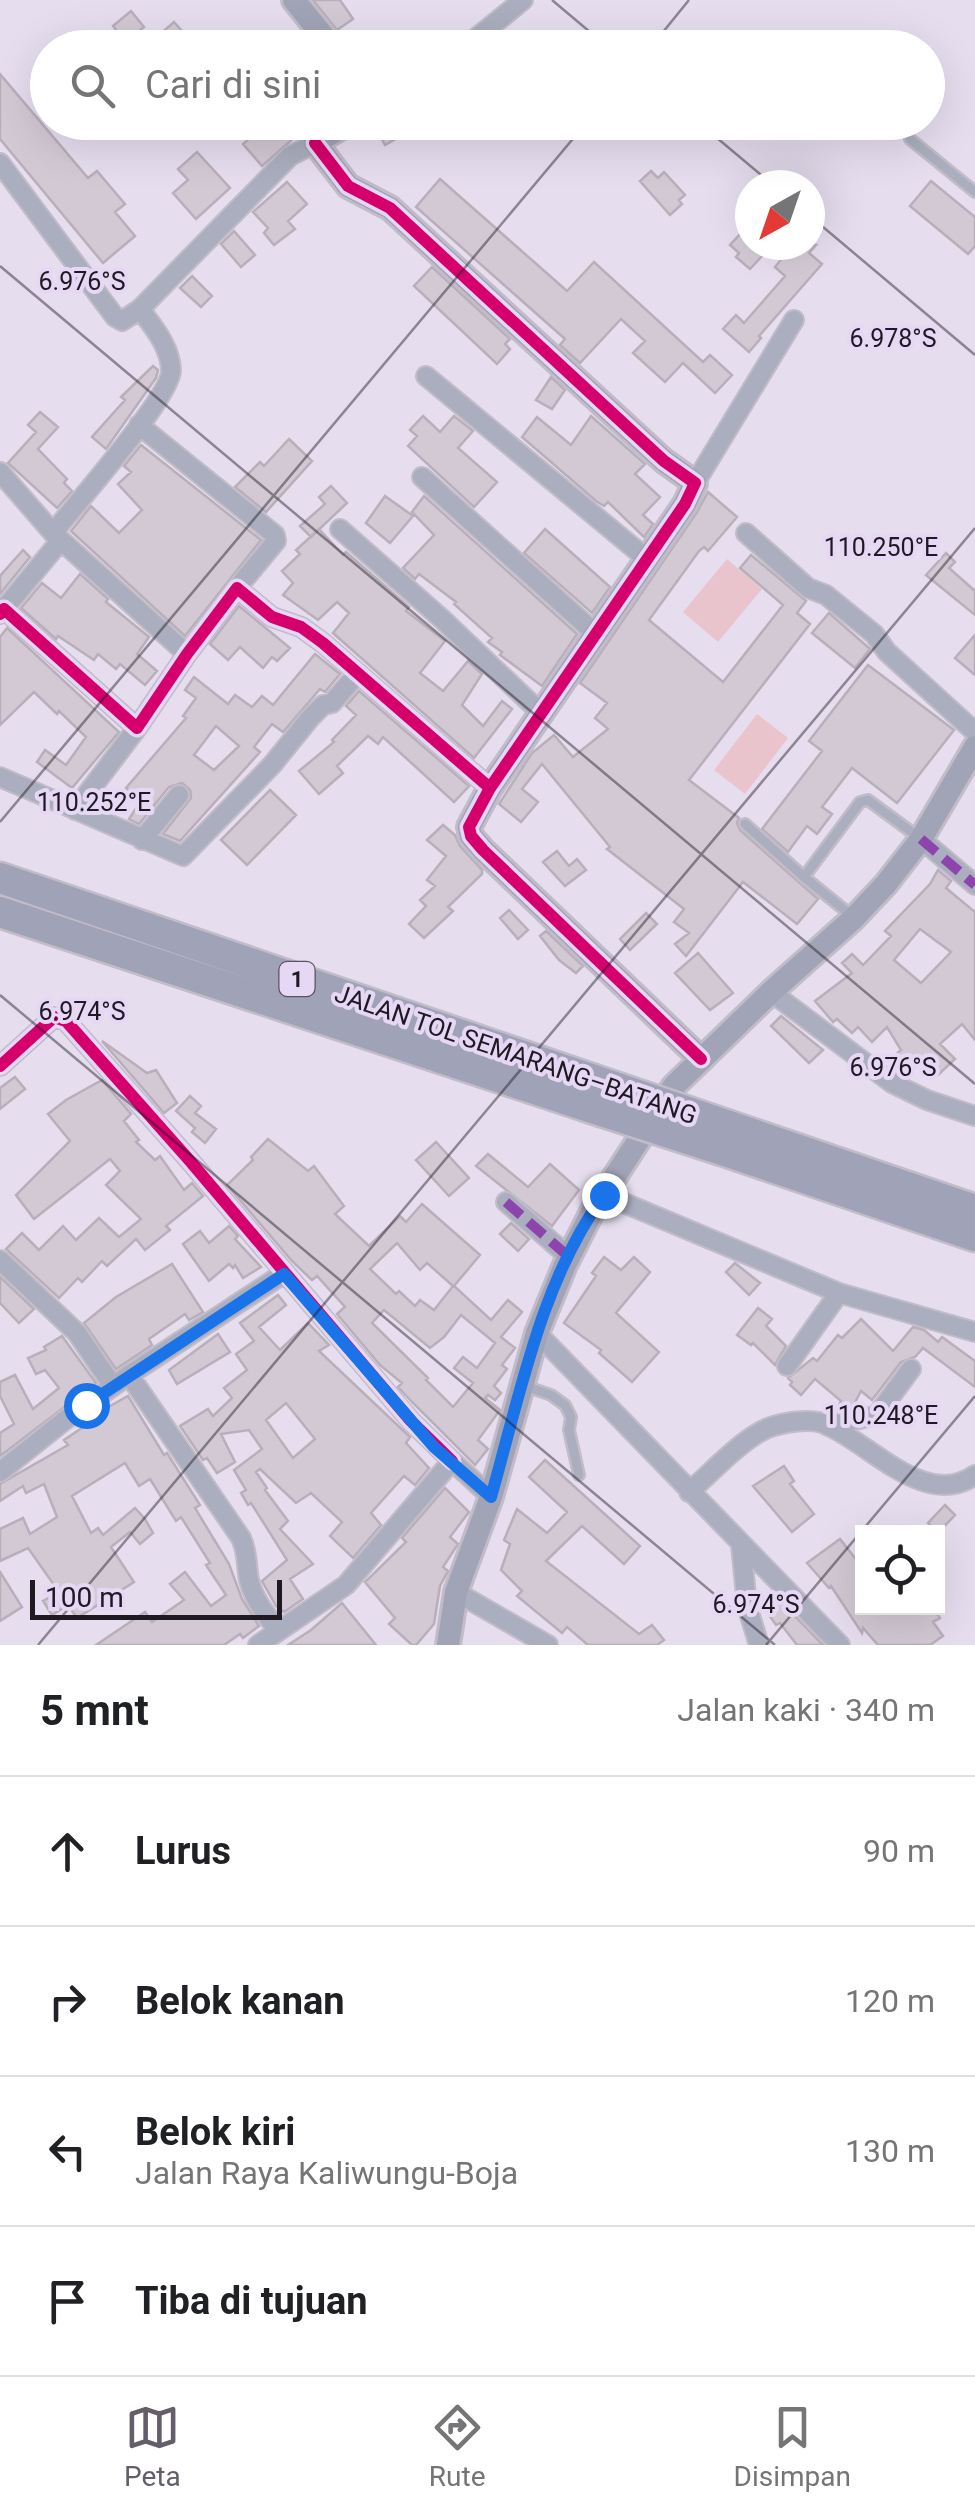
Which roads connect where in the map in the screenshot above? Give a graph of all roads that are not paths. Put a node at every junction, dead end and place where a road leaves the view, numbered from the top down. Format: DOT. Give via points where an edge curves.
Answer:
graph roads {
  1 [pos="294,0"];
  2 [pos="523,0"];
  3 [pos="318,30"];
  4 [pos="486,30"];
  5 [pos="321,140"];
  6 [pos="911,140"];
  7 [pos="316,143"];
  8 [pos="0,163"];
  9 [pos="975,192"];
  10 [pos="140,309"];
  11 [pos="794,320"];
  12 [pos="426,376"];
  13 [pos="139,425"];
  14 [pos="0,472"];
  15 [pos="422,477"];
  16 [pos="695,483"];
  17 [pos="340,528"];
  18 [pos="746,533"];
  19 [pos="57,536"];
  20 [pos="647,559"];
  21 [pos="238,588"];
  22 [pos="2,612"];
  23 [pos="597,635"];
  24 [pos="187,654"];
  25 [pos="358,673"];
  26 [pos="542,714"];
  27 [pos="137,728"];
  28 [pos="975,732"];
  29 [pos="975,747"];
  30 [pos="0,777"];
  31 [pos="490,788"];
  32 [pos="180,795"];
  33 [pos="74,810"];
  34 [pos="745,824"];
  35 [pos="921,839"];
  36 [pos="142,840"];
  37 [pos="804,877"];
  38 [pos="0,878"];
  39 [pos="975,885"];
  40 [pos="0,912"];
  41 [pos="854,918"];
  42 [pos="771,992"];
  43 [pos="701,1059"];
  44 [pos="0,1066"];
  45 [pos="589,1092"];
  46 [pos="975,1116"];
  47 [pos="725,1138"];
  48 [pos="604,1195"];
  49 [pos="506,1202"];
  50 [pos="975,1210"];
  51 [pos="975,1236"];
  52 [pos="569,1256"];
  53 [pos="0,1260"];
  54 [pos="284,1274"];
  55 [pos="839,1292"];
  56 [pos="537,1332"];
  57 [pos="975,1332"];
  58 [pos="787,1366"];
  59 [pos="911,1369"];
  60 [pos="129,1375"];
  61 [pos="522,1385"];
  62 [pos="113,1386"];
  63 [pos="828,1426"];
  64 [pos="452,1460"];
  65 [pos="0,1472"];
  66 [pos="580,1475"];
  67 [pos="975,1475"];
  68 [pos="689,1492"];
  69 [pos="491,1497"];
  70 [pos="741,1545"];
  71 [pos="456,1592"];
  72 [pos="271,1639"];
  73 [pos="448,1645"];
  74 [pos="548,1645"];
  75 [pos="759,1645"];
  76 [pos="840,1645"];
  1 -- 3 [label="street"];
  2 -- 4 [label="street"];
  5 -- 7 [label="street"];
  6 -- 9 [label="lane"];
  7 -- 10 [label="street" via="290,156"];
  7 -- 16 [label="street" via="340,179 390,208"];
  8 -- 10 [label="street" via="116,317 127,320"];
  10 -- 13 [label="street" via="168,350 171,372"];
  11 -- 16 [label="street"];
  12 -- 20 [label="street"];
  13 -- 19 [label="street"];
  13 -- 21 [label="street" via="276,538"];
  14 -- 19 [label="street"];
  15 -- 23 [label="street"];
  16 -- 20 [label="street"];
  17 -- 26 [label="street"];
  18 -- 28 [label="street" via="874,634"];
  19 -- 22 [label="street"];
  19 -- 24 [label="street"];
  20 -- 23 [label="street"];
  21 -- 24 [label="street"];
  21 -- 25 [label="street"];
  22 -- 27 [label="street"];
  23 -- 26 [label="street"];
  24 -- 27 [label="street"];
  25 -- 31 [label="street"];
  25 -- 36 [label="street" via="185,854"];
  26 -- 31 [label="street"];
  27 -- 33 [label="street"];
  29 -- 35 [label="street"];
  30 -- 33 [label="street"];
  31 -- 43 [label="street" via="469,821 475,842"];
  32 -- 36 [label="street"];
  33 -- 36 [label="street"];
  34 -- 37 [label="lane"];
  35 -- 37 [label="lane" via="863,800"];
  35 -- 39 [label="street"];
  35 -- 41 [label="street"];
  37 -- 41 [label="lane"];
  38 -- 45 [label="highway, JALAN TOL SEMARANG–BATANG / 1"];
  40 -- 45 [label="highway, JALAN TOL SEMARANG–BATANG / 1"];
  41 -- 42 [label="street"];
  42 -- 43 [label="street"];
  42 -- 46 [label="street" via="892,1082"];
  43 -- 48 [label="street" via="668,1095"];
  44 -- 54 [label="street" via="54,1017 61,1018"];
  45 -- 47 [label="highway, JALAN TOL SEMARANG–BATANG / 1, bridge"];
  47 -- 50 [label="highway, JALAN TOL SEMARANG–BATANG / 1"];
  47 -- 51 [label="highway, JALAN TOL SEMARANG–BATANG / 1"];
  48 -- 52 [label="street"];
  48 -- 55 [label="street"];
  49 -- 52 [label="street"];
  52 -- 56 [label="street"];
  53 -- 62 [label="street" via="77,1333"];
  54 -- 60 [label="street"];
  54 -- 64 [label="street"];
  55 -- 57 [label="street"];
  55 -- 58 [label="street"];
  56 -- 61 [label="street"];
  56 -- 68 [label="street"];
  59 -- 63 [label="street" via="878,1415"];
  60 -- 62 [label="street"];
  60 -- 72 [label="street" via="242,1538 248,1578"];
  61 -- 66 [label="lane" via="566,1405"];
  61 -- 69 [label="street"];
  62 -- 65 [label="street"];
  63 -- 67 [label="street" via="919,1480 946,1488"];
  63 -- 68 [label="street" via="815,1421 768,1428"];
  64 -- 69 [label="street"];
  64 -- 72 [label="street" via="346,1585"];
  68 -- 70 [label="street"];
  69 -- 71 [label="street"];
  70 -- 75 [label="street"];
  70 -- 76 [label="street"];
  71 -- 73 [label="street"];
  71 -- 74 [label="street"];
}
